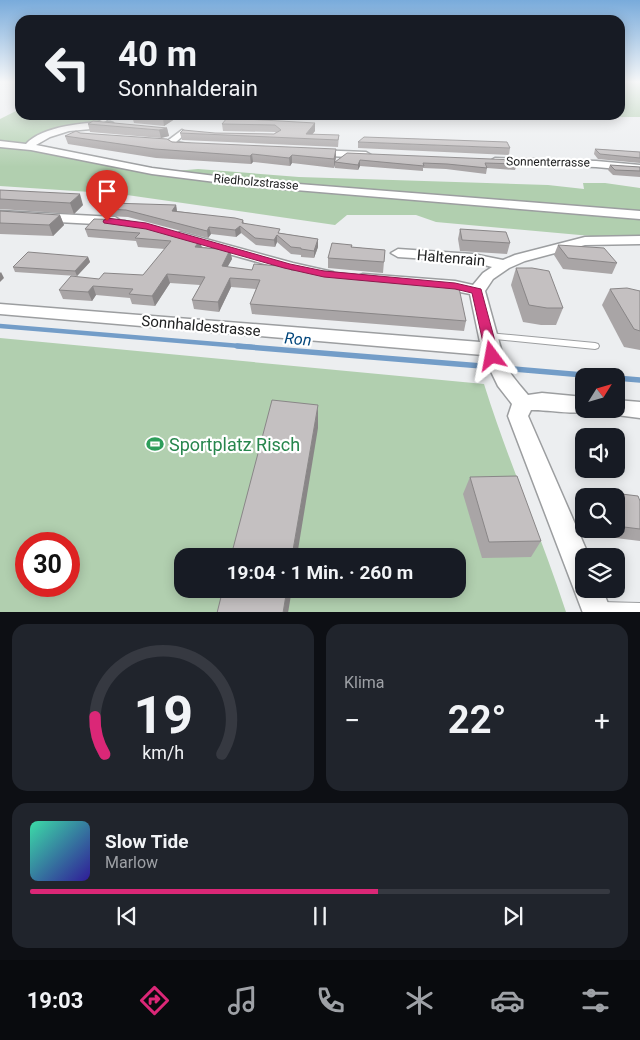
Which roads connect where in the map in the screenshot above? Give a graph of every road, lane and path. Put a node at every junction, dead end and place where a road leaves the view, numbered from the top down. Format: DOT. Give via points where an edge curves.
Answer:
graph roads {
  1 [pos="105,120"];
  2 [pos="95,124"];
  3 [pos="120,126"];
  4 [pos="186,134"];
  5 [pos="0,144"];
  6 [pos="32,147"];
  7 [pos="201,148"];
  8 [pos="300,152"];
  9 [pos="379,156"];
  10 [pos="487,161"];
  11 [pos="640,168"];
  12 [pos="0,215"];
  13 [pos="640,216"];
  14 [pos="128,223"];
  15 [pos="167,232"];
  16 [pos="640,240"];
  17 [pos="398,253"];
  18 [pos="504,265"];
  19 [pos="477,291"];
  20 [pos="0,309"];
  21 [pos="595,346"];
  22 [pos="491,347"];
  23 [pos="523,403"];
  24 [pos="575,404"];
  25 [pos="625,409"];
  26 [pos="640,410"];
  27 [pos="575,556"];
  28 [pos="594,603"];
  29 [pos="640,610"];
  1 -- 2 [label="lane"];
  2 -- 3 [label="street"];
  2 -- 6 [label="street" via="47,135 35,140"];
  4 -- 7 [label="street" via="167,139 181,146"];
  5 -- 6 [label="street, Riedholzstrasse"];
  6 -- 13 [label="street, Riedholzstrasse" via="152,171 247,183"];
  8 -- 9 [label="street"];
  10 -- 11 [label="street, Sonnenterrasse"];
  12 -- 14 [label="street"];
  15 -- 19 [label="street" via="288,266 347,277 455,286"];
  16 -- 18 [label="street" via="585,241"];
  17 -- 18 [label="street, Haltenrain" via="473,258"];
  18 -- 19 [label="street" via="488,276"];
  19 -- 22 [label="street"];
  20 -- 22 [label="street, Sonnhaldestrasse"];
  21 -- 22 [label="lane"];
  22 -- 23 [label="street" via="505,381"];
  23 -- 24 [label="street"];
  23 -- 27 [label="street" via="518,416"];
  25 -- 26 [label="street"];
  28 -- 29 [label="lane"];
}
